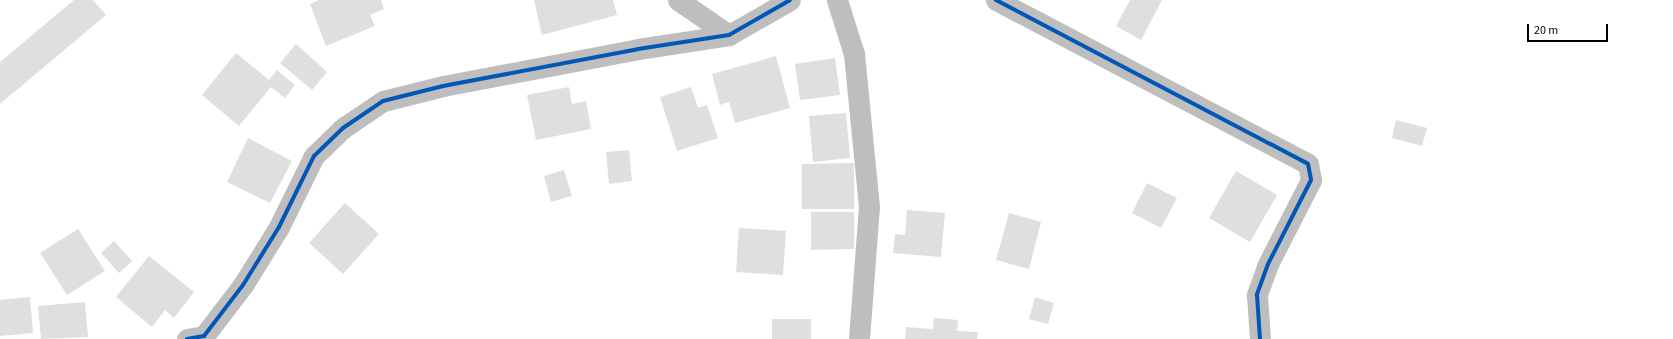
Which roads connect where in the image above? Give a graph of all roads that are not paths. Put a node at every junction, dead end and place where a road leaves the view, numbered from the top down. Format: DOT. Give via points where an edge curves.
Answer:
graph roads {
  1 [pos="678,0"];
  2 [pos="790,0"];
  3 [pos="837,0"];
  4 [pos="996,0"];
  5 [pos="729,35"];
  6 [pos="1254,335"];
  7 [pos="200,338"];
  8 [pos="860,339"];
  1 -- 5 [label="street"];
  2 -- 5 [label="street"];
  3 -- 8 [label="street" via="854,54 869,206"];
  4 -- 6 [label="street" via="1308,164 1311,180 1268,264 1257,295"];
  5 -- 7 [label="street" via="490,77 383,101 343,128 314,156 279,227 243,285"];
}
